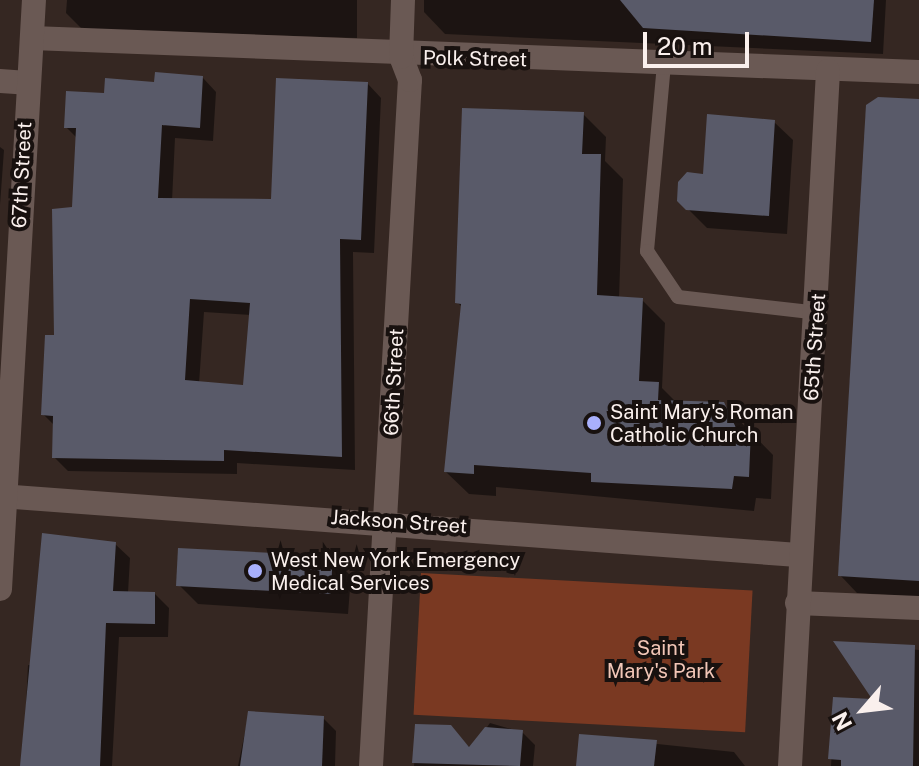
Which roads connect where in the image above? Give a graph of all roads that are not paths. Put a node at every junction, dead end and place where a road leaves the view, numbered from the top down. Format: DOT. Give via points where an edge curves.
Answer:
graph roads {
  1 [pos="34,0"];
  2 [pos="403,0"];
  3 [pos="32,38"];
  4 [pos="401,57"];
  5 [pos="664,64"];
  6 [pos="828,71"];
  7 [pos="919,72"];
  8 [pos="0,81"];
  9 [pos="27,83"];
  10 [pos="819,313"];
  11 [pos="2,497"];
  12 [pos="387,521"];
  13 [pos="798,555"];
  14 [pos="0,589"];
  15 [pos="797,603"];
  16 [pos="919,608"];
  17 [pos="371,766"];
  18 [pos="790,766"];
  1 -- 3 [label="street, 67th Street"];
  2 -- 4 [label="street, 66th Street"];
  3 -- 4 [label="street, Polk Street"];
  3 -- 9 [label="street, 67th Street"];
  4 -- 5 [label="street, Polk Street"];
  4 -- 12 [label="street, 66th Street" via="410,80"];
  5 -- 6 [label="street, Polk Street"];
  5 -- 10 [label="lane" via="647,251 678,297"];
  6 -- 7 [label="street, Polk Street"];
  6 -- 10 [label="street, 65th Street"];
  8 -- 9 [label="street"];
  9 -- 11 [label="street, 67th Street"];
  10 -- 13 [label="street, 65th Street"];
  11 -- 12 [label="street, Jackson Street"];
  11 -- 14 [label="street, 67th Street"];
  12 -- 13 [label="street, Jackson Street"];
  12 -- 17 [label="street, 66th Street"];
  13 -- 15 [label="street, 65th Street"];
  15 -- 16 [label="street"];
  15 -- 18 [label="street, 65th Street"];
}
